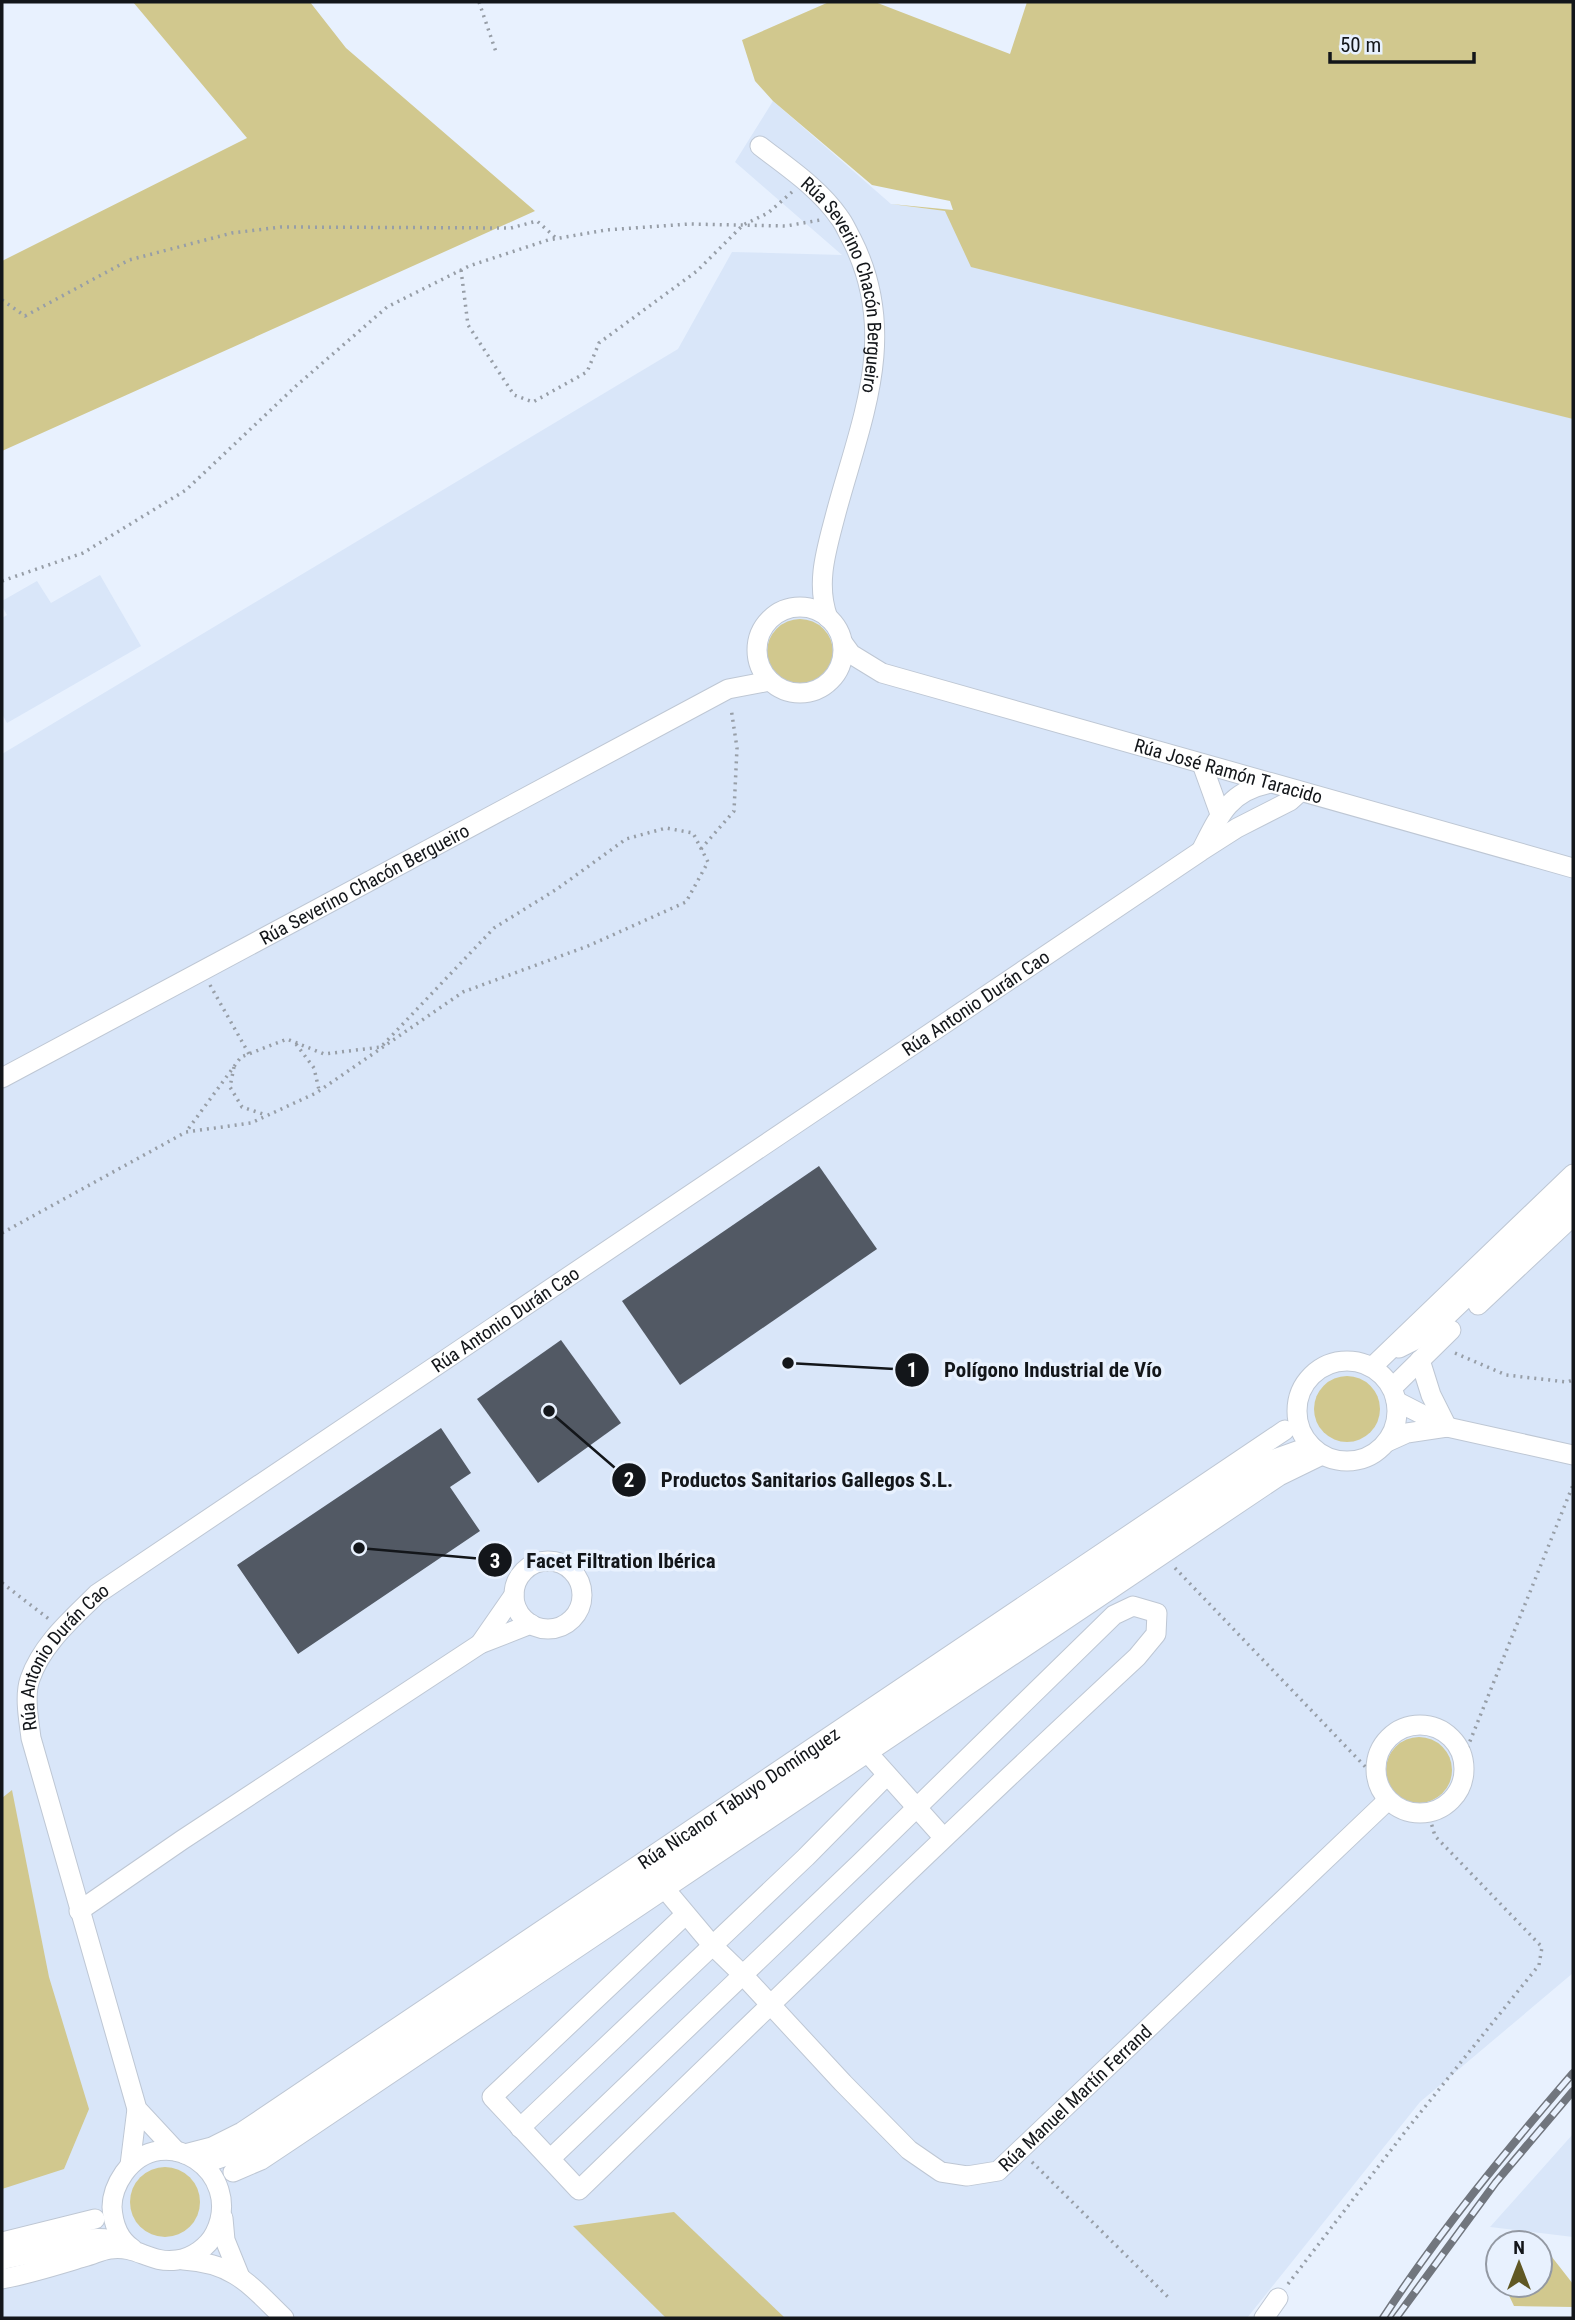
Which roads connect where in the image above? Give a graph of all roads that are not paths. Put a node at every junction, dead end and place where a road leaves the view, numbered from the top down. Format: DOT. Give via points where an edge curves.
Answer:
graph roads {
  1 [pos="760,146"];
  2 [pos="822,569"];
  3 [pos="797,608"];
  4 [pos="828,618"];
  5 [pos="843,643"];
  6 [pos="757,651"];
  7 [pos="882,673"];
  8 [pos="833,679"];
  9 [pos="769,681"];
  10 [pos="728,689"];
  11 [pos="1202,764"];
  12 [pos="1267,783"];
  13 [pos="1300,792"];
  14 [pos="1220,814"];
  15 [pos="1237,828"];
  16 [pos="1201,851"];
  17 [pos="1573,868"];
  18 [pos="2,1078"];
  19 [pos="1573,1174"];
  20 [pos="1573,1195"];
  21 [pos="1573,1216"];
  22 [pos="1434,1338"];
  23 [pos="1420,1360"];
  24 [pos="1378,1362"];
  25 [pos="1394,1394"];
  26 [pos="1297,1406"];
  27 [pos="1447,1427"];
  28 [pos="1285,1430"];
  29 [pos="1387,1442"];
  30 [pos="1316,1450"];
  31 [pos="1573,1455"];
  32 [pos="1269,1461"];
  33 [pos="514,1595"];
  34 [pos="531,1624"];
  35 [pos="480,1644"];
  36 [pos="867,1752"];
  37 [pos="887,1775"];
  38 [pos="1388,1800"];
  39 [pos="917,1807"];
  40 [pos="943,1836"];
  41 [pos="665,1889"];
  42 [pos="79,1911"];
  43 [pos="685,1915"];
  44 [pos="712,1945"];
  45 [pos="743,1975"];
  46 [pos="772,2005"];
  47 [pos="137,2109"];
  48 [pos="520,2128"];
  49 [pos="252,2147"];
  50 [pos="181,2152"];
  51 [pos="550,2159"];
  52 [pos="203,2164"];
  53 [pos="130,2165"];
  54 [pos="233,2172"];
  55 [pos="219,2190"];
  56 [pos="112,2202"];
  57 [pos="222,2212"];
  58 [pos="95,2219"];
  59 [pos="78,2239"];
  60 [pos="2,2242"];
  61 [pos="129,2247"];
  62 [pos="2,2260"];
  63 [pos="178,2260"];
  64 [pos="240,2277"];
  65 [pos="2,2279"];
  66 [pos="1278,2298"];
  67 [pos="284,2318"];
  68 [pos="1264,2318"];
  1 -- 2 [label="street, Rúa Severino Chacón Bergueiro" via="805,181 839,217 860,256 872,294 872,384"];
  2 -- 3 [label="street, Rúa Severino Chacón Bergueiro"];
  2 -- 4 [label="street, Rúa Severino Chacón Bergueiro"];
  3 -- 4 [label="street"];
  3 -- 6 [label="street" via="773,617 759,638"];
  4 -- 5 [label="street"];
  5 -- 7 [label="street, Rúa José Ramón Taracido" via="851,654"];
  5 -- 8 [label="street" via="840,668"];
  6 -- 9 [label="street"];
  6 -- 10 [label="street, Rúa Severino Chacón Bergueiro"];
  7 -- 8 [label="street, Rúa José Ramón Taracido"];
  7 -- 11 [label="street, Rúa José Ramón Taracido"];
  8 -- 9 [label="street" via="809,693 781,689"];
  9 -- 10 [label="street, Rúa Severino Chacón Bergueiro"];
  10 -- 18 [label="street, Rúa Severino Chacón Bergueiro"];
  11 -- 12 [label="street, Rúa José Ramón Taracido"];
  11 -- 14 [label="street"];
  12 -- 13 [label="street, Rúa José Ramón Taracido"];
  12 -- 14 [label="street, Rúa Antonio Durán Cao" via="1249,788"];
  12 -- 15 [label="street, Rúa Antonio Durán Cao"];
  13 -- 15 [label="street, Rúa Antonio Durán Cao"];
  13 -- 17 [label="street, Rúa José Ramón Taracido"];
  14 -- 16 [label="street, Rúa Antonio Durán Cao"];
  15 -- 16 [label="street, Rúa Antonio Durán Cao"];
  16 -- 42 [label="street, Rúa Antonio Durán Cao" via="97,1594 53,1637 29,1680 31,1738"];
  19 -- 24 [label="street"];
  20 -- 22 [label="street"];
  21 -- 22 [label="street"];
  22 -- 23 [label="street"];
  22 -- 24 [label="street"];
  23 -- 25 [label="street"];
  23 -- 27 [label="street"];
  24 -- 25 [label="street"];
  24 -- 26 [label="street" via="1344,1360 1317,1370 1304,1386"];
  25 -- 27 [label="street"];
  25 -- 29 [label="street" via="1395,1422"];
  26 -- 28 [label="street, Rúa Nicanor Tabuyo Domínguez"];
  26 -- 30 [label="street" via="1300,1427"];
  27 -- 29 [label="street" via="1408,1433"];
  27 -- 31 [label="street"];
  28 -- 32 [label="street, Rúa Nicanor Tabuyo Domínguez"];
  28 -- 50 [label="street, Rúa Nicanor Tabuyo Domínguez" via="242,2132 212,2147"];
  29 -- 30 [label="street" via="1356,1460 1335,1460"];
  30 -- 32 [label="street, Rúa Nicanor Tabuyo Domínguez"];
  30 -- 36 [label="street, Rúa Nicanor Tabuyo Domínguez"];
  32 -- 49 [label="street, Rúa Nicanor Tabuyo Domínguez"];
  33 -- 34 [label="street" via="516,1610"];
  33 -- 34 [label="street" via="521,1574 540,1562 559,1563 579,1581 582,1596 570,1621 549,1629"];
  33 -- 35 [label="street"];
  34 -- 35 [label="street"];
  35 -- 42 [label="street"];
  36 -- 37 [label="street"];
  36 -- 41 [label="street, Rúa Nicanor Tabuyo Domínguez"];
  37 -- 39 [label="street"];
  37 -- 44 [label="street"];
  38 -- 38 [label="street" via="1376,1767 1386,1742 1397,1731 1413,1726 1436,1728 1448,1735 1462,1761 1463,1778 1457,1792 1439,1809 1428,1812 1413,1813"];
  38 -- 46 [label="street, Rúa Manuel Martín Ferrand" via="998,2171 967,2176 941,2172 909,2150"];
  39 -- 40 [label="street"];
  39 -- 40 [label="street" via="1114,1615 1133,1605 1157,1613 1156,1634 1137,1657"];
  39 -- 45 [label="street"];
  40 -- 46 [label="street"];
  41 -- 43 [label="street, Rúa Manuel Martín Ferrand"];
  41 -- 54 [label="street, Rúa Nicanor Tabuyo Domínguez" via="261,2160"];
  42 -- 47 [label="street, Rúa Antonio Durán Cao"];
  43 -- 44 [label="street, Rúa Manuel Martín Ferrand"];
  43 -- 48 [label="street" via="492,2097"];
  44 -- 45 [label="street, Rúa Manuel Martín Ferrand"];
  44 -- 48 [label="street"];
  45 -- 46 [label="street, Rúa Manuel Martín Ferrand"];
  45 -- 51 [label="street"];
  46 -- 51 [label="street" via="579,2190"];
  47 -- 50 [label="street, Rúa Antonio Durán Cao"];
  47 -- 53 [label="street, Rúa Antonio Durán Cao"];
  48 -- 51 [label="street"];
  49 -- 52 [label="street, Rúa Nicanor Tabuyo Domínguez"];
  49 -- 54 [label="street, Rúa Nicanor Tabuyo Domínguez"];
  50 -- 52 [label="street"];
  50 -- 53 [label="street" via="150,2153"];
  52 -- 55 [label="street"];
  53 -- 56 [label="street" via="117,2183"];
  54 -- 55 [label="street, Rúa Nicanor Tabuyo Domínguez"];
  55 -- 57 [label="street"];
  56 -- 58 [label="street"];
  56 -- 61 [label="street" via="115,2223"];
  57 -- 63 [label="street" via="209,2242"];
  57 -- 64 [label="street" via="225,2240"];
  58 -- 59 [label="street"];
  58 -- 60 [label="street"];
  59 -- 61 [label="street" via="112,2239"];
  59 -- 62 [label="street"];
  61 -- 63 [label="street" via="160,2261"];
  61 -- 65 [label="street"];
  63 -- 64 [label="street" via="203,2261"];
  64 -- 67 [label="street"];
  66 -- 68 [label="street"];
}
